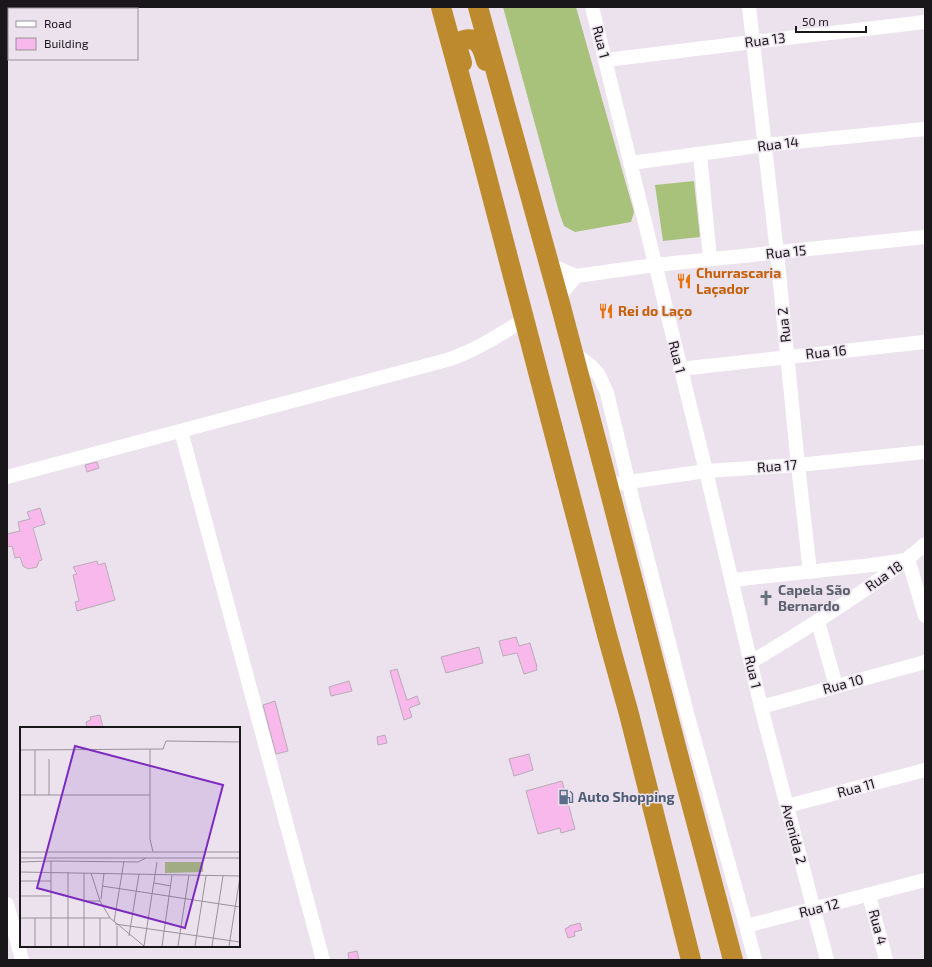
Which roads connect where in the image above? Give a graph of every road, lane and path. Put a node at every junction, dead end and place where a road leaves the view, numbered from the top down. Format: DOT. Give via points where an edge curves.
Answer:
graph roads {
  1 [pos="441,7"];
  2 [pos="478,7"];
  3 [pos="592,7"];
  4 [pos="749,7"];
  5 [pos="925,22"];
  6 [pos="752,42"];
  7 [pos="606,60"];
  8 [pos="511,127"];
  9 [pos="925,128"];
  10 [pos="478,143"];
  11 [pos="765,145"];
  12 [pos="700,154"];
  13 [pos="631,163"];
  14 [pos="925,238"];
  15 [pos="777,253"];
  16 [pos="710,259"];
  17 [pos="550,265"];
  18 [pos="655,265"];
  19 [pos="576,276"];
  20 [pos="558,298"];
  21 [pos="524,320"];
  22 [pos="925,342"];
  23 [pos="572,352"];
  24 [pos="788,357"];
  25 [pos="680,369"];
  26 [pos="181,431"];
  27 [pos="925,452"];
  28 [pos="798,464"];
  29 [pos="706,471"];
  30 [pos="7,477"];
  31 [pos="629,482"];
  32 [pos="608,485"];
  33 [pos="925,544"];
  34 [pos="908,560"];
  35 [pos="810,572"];
  36 [pos="732,580"];
  37 [pos="925,616"];
  38 [pos="818,622"];
  39 [pos="751,662"];
  40 [pos="925,662"];
  41 [pos="836,686"];
  42 [pos="761,707"];
  43 [pos="925,770"];
  44 [pos="787,806"];
  45 [pos="925,880"];
  46 [pos="869,895"];
  47 [pos="7,904"];
  48 [pos="814,909"];
  49 [pos="746,926"];
  50 [pos="22,960"];
  51 [pos="323,960"];
  52 [pos="691,960"];
  53 [pos="733,960"];
  54 [pos="755,960"];
  55 [pos="827,960"];
  56 [pos="886,960"];
  1 -- 10 [label="highway"];
  2 -- 8 [label="highway"];
  3 -- 7 [label="street, Rua 1"];
  4 -- 6 [label="street, Rua 2"];
  5 -- 6 [label="street, Rua 13"];
  6 -- 7 [label="street, Rua 13"];
  6 -- 11 [label="street, Rua 2"];
  7 -- 13 [label="street, Rua 1"];
  8 -- 10 [label="highway" via="504,122 500,112 482,49 477,41 464,40 458,49 477,116"];
  8 -- 17 [label="highway"];
  9 -- 11 [label="street, Rua 14"];
  10 -- 21 [label="highway"];
  11 -- 12 [label="street, Rua 14"];
  11 -- 15 [label="street, Rua 2"];
  12 -- 13 [label="street, Rua 14"];
  12 -- 16 [label="street"];
  13 -- 18 [label="street, Rua 1"];
  14 -- 15 [label="street, Rua 15"];
  15 -- 16 [label="street, Rua 15"];
  15 -- 24 [label="street, Rua 2"];
  16 -- 18 [label="street, Rua 15"];
  17 -- 19 [label="street"];
  17 -- 20 [label="highway"];
  18 -- 19 [label="street, Rua 15"];
  18 -- 25 [label="street, Rua 1"];
  19 -- 20 [label="street"];
  20 -- 23 [label="highway"];
  21 -- 26 [label="street" via="486,343 447,360"];
  21 -- 52 [label="highway" via="629,714"];
  22 -- 24 [label="street, Rua 16"];
  23 -- 31 [label="street" via="592,366 603,383"];
  23 -- 32 [label="highway"];
  24 -- 25 [label="street, Rua 16"];
  24 -- 28 [label="street, Rua 2"];
  25 -- 29 [label="street, Rua 1"];
  26 -- 30 [label="street"];
  26 -- 51 [label="street"];
  27 -- 28 [label="street, Rua 17"];
  28 -- 29 [label="street, Rua 17"];
  28 -- 35 [label="street, Rua 2"];
  29 -- 31 [label="street, Rua 17"];
  29 -- 36 [label="street, Rua 1"];
  31 -- 32 [label="street, Rua 17"];
  31 -- 49 [label="street" via="688,717"];
  32 -- 53 [label="highway"];
  33 -- 34 [label="street"];
  34 -- 35 [label="street, Rua 18"];
  34 -- 37 [label="street"];
  34 -- 38 [label="street, Rua 18"];
  35 -- 36 [label="street, Rua 18"];
  36 -- 39 [label="street, Rua 1"];
  38 -- 39 [label="street, Rua 18"];
  38 -- 41 [label="street"];
  39 -- 42 [label="street, Rua 1"];
  40 -- 41 [label="street, Rua 10"];
  41 -- 42 [label="street, Rua 10"];
  42 -- 44 [label="street, Avenida 2"];
  43 -- 44 [label="street, Rua 11"];
  44 -- 48 [label="street, Avenida 2"];
  45 -- 46 [label="street, Rua 12"];
  46 -- 48 [label="street, Rua 12"];
  46 -- 56 [label="street, Rua 4"];
  47 -- 50 [label="street"];
  48 -- 49 [label="street, Rua 12"];
  48 -- 55 [label="street, Avenida 2"];
  49 -- 54 [label="street"];
}
